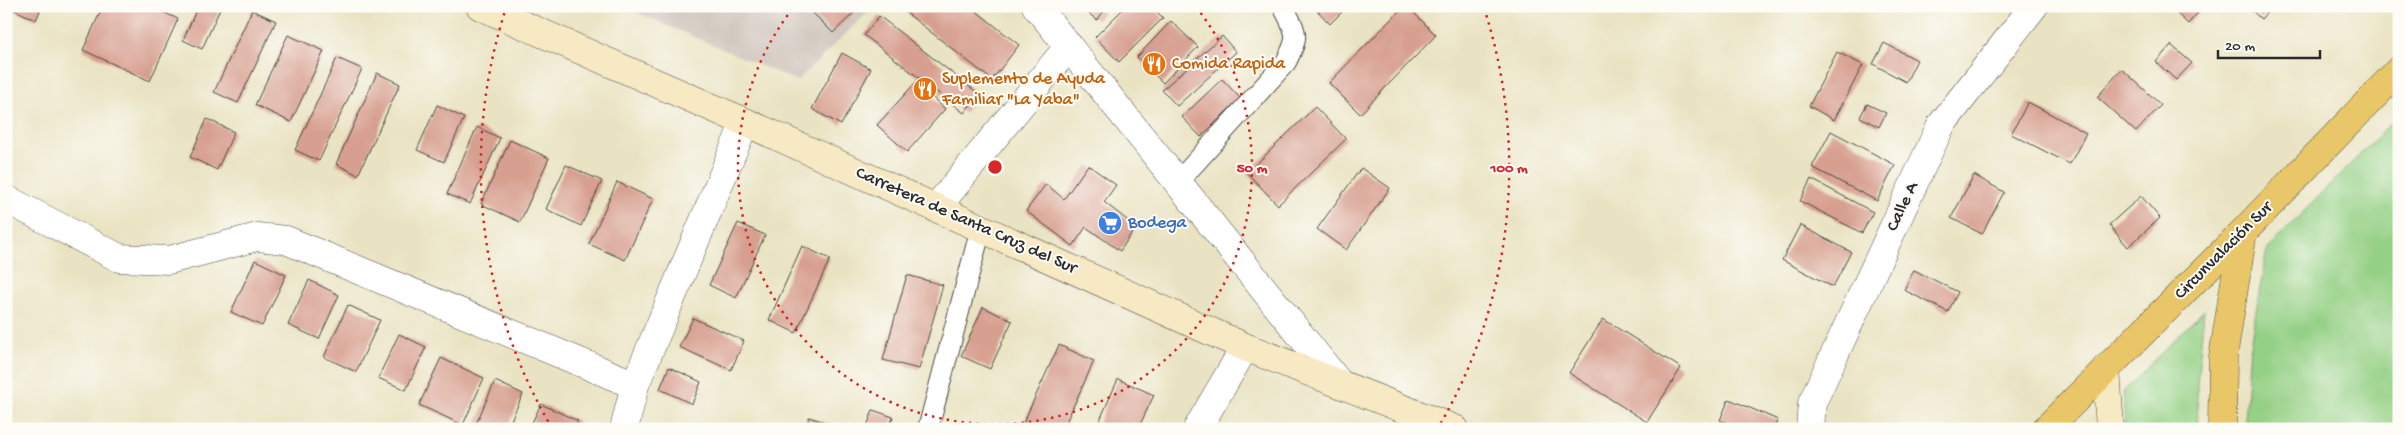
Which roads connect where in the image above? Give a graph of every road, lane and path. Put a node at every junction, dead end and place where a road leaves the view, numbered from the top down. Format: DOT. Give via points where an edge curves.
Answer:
graph roads {
  1 [pos="480,6"];
  2 [pos="1036,6"];
  3 [pos="1283,6"];
  4 [pos="2034,6"];
  5 [pos="1069,46"];
  6 [pos="2399,70"];
  7 [pos="745,122"];
  8 [pos="1177,183"];
  9 [pos="6,199"];
  10 [pos="936,208"];
  11 [pos="981,228"];
  12 [pos="2243,232"];
  13 [pos="1245,347"];
  14 [pos="2106,368"];
  15 [pos="1339,383"];
  16 [pos="635,385"];
  17 [pos="624,429"];
  18 [pos="928,429"];
  19 [pos="1197,429"];
  20 [pos="1455,429"];
  21 [pos="1810,429"];
  22 [pos="2046,429"];
  23 [pos="2110,429"];
  24 [pos="2222,429"];
  1 -- 7 [label="main road, Carretera de Santa Cruz del Sur"];
  2 -- 5 [label="street"];
  3 -- 8 [label="lane" via="1294,28 1296,43 1286,62"];
  4 -- 21 [label="street, Calle A" via="1941,125 1812,403"];
  5 -- 8 [label="street"];
  5 -- 10 [label="street"];
  6 -- 12 [label="main road, Circunvalación Sur"];
  7 -- 10 [label="main road, Carretera de Santa Cruz del Sur"];
  7 -- 16 [label="street"];
  8 -- 15 [label="street"];
  9 -- 16 [label="street" via="119,258 169,260 257,237 286,240"];
  10 -- 11 [label="main road, Carretera de Santa Cruz del Sur"];
  11 -- 13 [label="main road, Carretera de Santa Cruz del Sur"];
  11 -- 18 [label="lane"];
  12 -- 14 [label="main road, Circunvalación Sur"];
  12 -- 24 [label="main road" via="2223,357"];
  13 -- 15 [label="main road, Carretera de Santa Cruz del Sur"];
  13 -- 19 [label="street"];
  14 -- 22 [label="main road, Circunvalación Sur"];
  14 -- 23 [label="main road"];
  15 -- 20 [label="main road, Carretera de Santa Cruz del Sur"];
  16 -- 17 [label="street"];
}
